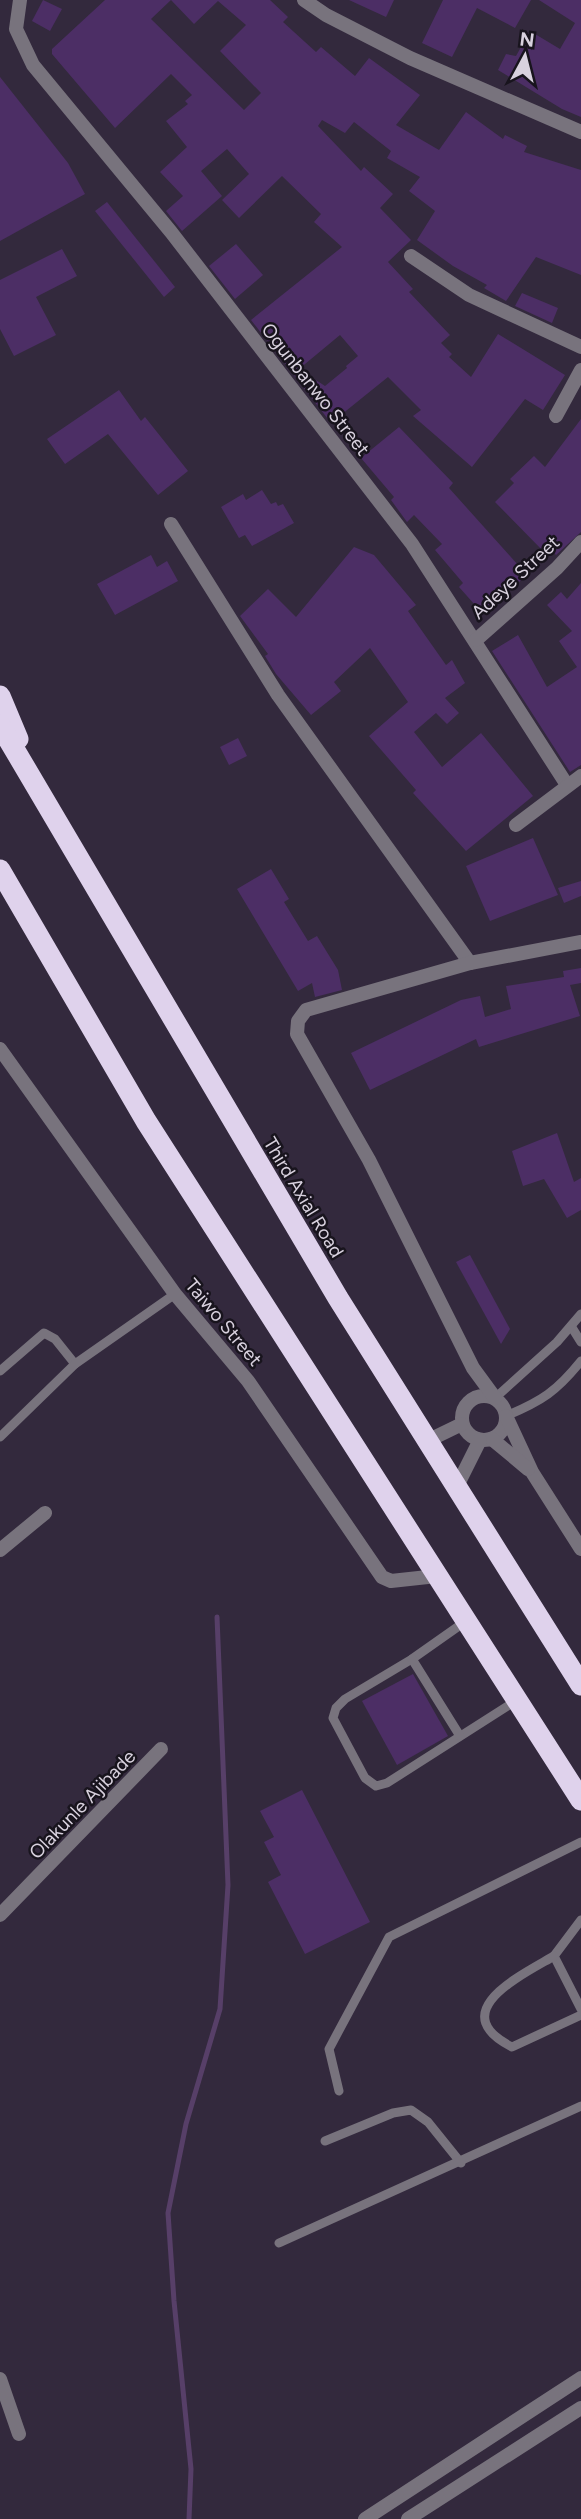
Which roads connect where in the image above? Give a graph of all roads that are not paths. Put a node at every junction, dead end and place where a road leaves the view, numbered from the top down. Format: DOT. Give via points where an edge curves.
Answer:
graph roads {
  1 [pos="20,0"];
  2 [pos="304,0"];
  3 [pos="581,132"];
  4 [pos="411,256"];
  5 [pos="581,347"];
  6 [pos="581,370"];
  7 [pos="556,416"];
  8 [pos="171,524"];
  9 [pos="581,542"];
  10 [pos="476,640"];
  11 [pos="0,696"];
  12 [pos="0,725"];
  13 [pos="581,776"];
  14 [pos="567,785"];
  15 [pos="39,789"];
  16 [pos="516,825"];
  17 [pos="0,870"];
  18 [pos="0,876"];
  19 [pos="14,894"];
  20 [pos="581,942"];
  21 [pos="470,962"];
  22 [pos="0,1049"];
  23 [pos="175,1294"];
  24 [pos="581,1314"];
  25 [pos="571,1326"];
  26 [pos="581,1342"];
  27 [pos="581,1361"];
  28 [pos="75,1364"];
  29 [pos="473,1368"];
  30 [pos="0,1371"];
  31 [pos="495,1398"];
  32 [pos="471,1400"];
  33 [pos="506,1416"];
  34 [pos="462,1424"];
  35 [pos="0,1437"];
  36 [pos="486,1439"];
  37 [pos="427,1441"];
  38 [pos="532,1472"];
  39 [pos="456,1488"];
  40 [pos="45,1513"];
  41 [pos="581,1549"];
  42 [pos="0,1550"];
  43 [pos="437,1576"];
  44 [pos="466,1621"];
  45 [pos="412,1659"];
  46 [pos="581,1685"];
  47 [pos="517,1700"];
  48 [pos="460,1736"];
  49 [pos="161,1749"];
  50 [pos="581,1800"];
  51 [pos="581,1842"];
  52 [pos="0,1915"];
  53 [pos="581,1920"];
  54 [pos="554,1956"];
  55 [pos="581,2009"];
  56 [pos="581,2015"];
  57 [pos="339,2091"];
  58 [pos="581,2106"];
  59 [pos="325,2141"];
  60 [pos="461,2163"];
  61 [pos="279,2243"];
  62 [pos="581,2378"];
  63 [pos="0,2379"];
  64 [pos="581,2408"];
  65 [pos="19,2434"];
  66 [pos="365,2519"];
  67 [pos="408,2519"];
  1 -- 10 [label="street, Ogunbanwo Street" via="16,29 33,65 171,232 404,534"];
  2 -- 3 [label="street" via="410,58"];
  4 -- 5 [label="street" via="469,295"];
  6 -- 7 [label="street"];
  8 -- 21 [label="street" via="278,695"];
  9 -- 10 [label="street, Adeye Street"];
  10 -- 14 [label="street, Ogunbanwo Street"];
  11 -- 15 [label="highway"];
  12 -- 15 [label="highway, Third Axial Road"];
  13 -- 14 [label="street"];
  14 -- 16 [label="street"];
  15 -- 37 [label="highway, Third Axial Road" via="181,1035"];
  17 -- 19 [label="highway"];
  18 -- 19 [label="highway"];
  19 -- 43 [label="highway" via="146,1121"];
  20 -- 21 [label="street"];
  21 -- 29 [label="street" via="306,1010 298,1021 297,1034 369,1160"];
  22 -- 23 [label="street, Taiwo Street"];
  23 -- 28 [label="lane"];
  23 -- 43 [label="street, Taiwo Street" via="248,1381 382,1577 391,1581"];
  24 -- 25 [label="lane"];
  25 -- 26 [label="lane"];
  25 -- 31 [label="lane"];
  27 -- 33 [label="lane" via="542,1401"];
  28 -- 30 [label="lane" via="55,1339 44,1333"];
  28 -- 35 [label="lane"];
  29 -- 31 [label="street"];
  29 -- 32 [label="street"];
  31 -- 32 [label="street"];
  31 -- 33 [label="street"];
  32 -- 34 [label="street" via="465,1406"];
  33 -- 36 [label="street" via="505,1427"];
  33 -- 38 [label="street"];
  34 -- 36 [label="street" via="472,1437"];
  34 -- 37 [label="street"];
  36 -- 38 [label="street"];
  36 -- 39 [label="street"];
  37 -- 39 [label="highway, Third Axial Road"];
  38 -- 41 [label="street"];
  39 -- 46 [label="highway, Third Axial Road"];
  40 -- 42 [label="street"];
  43 -- 44 [label="highway"];
  44 -- 45 [label="lane"];
  44 -- 47 [label="highway"];
  45 -- 48 [label="lane"];
  45 -- 48 [label="lane" via="336,1708 333,1718 365,1778 376,1786 387,1783"];
  47 -- 48 [label="lane"];
  47 -- 50 [label="highway"];
  49 -- 52 [label="street, Olakunle Ajibade"];
  51 -- 57 [label="lane" via="389,1937 329,2049"];
  53 -- 54 [label="lane"];
  54 -- 55 [label="lane"];
  54 -- 56 [label="lane" via="498,1989 488,2002 486,2018 494,2038 512,2047"];
  58 -- 60 [label="lane"];
  59 -- 60 [label="lane" via="411,2110 428,2122"];
  60 -- 61 [label="lane"];
  62 -- 66 [label="street"];
  63 -- 65 [label="street"];
  64 -- 67 [label="street"];
}
